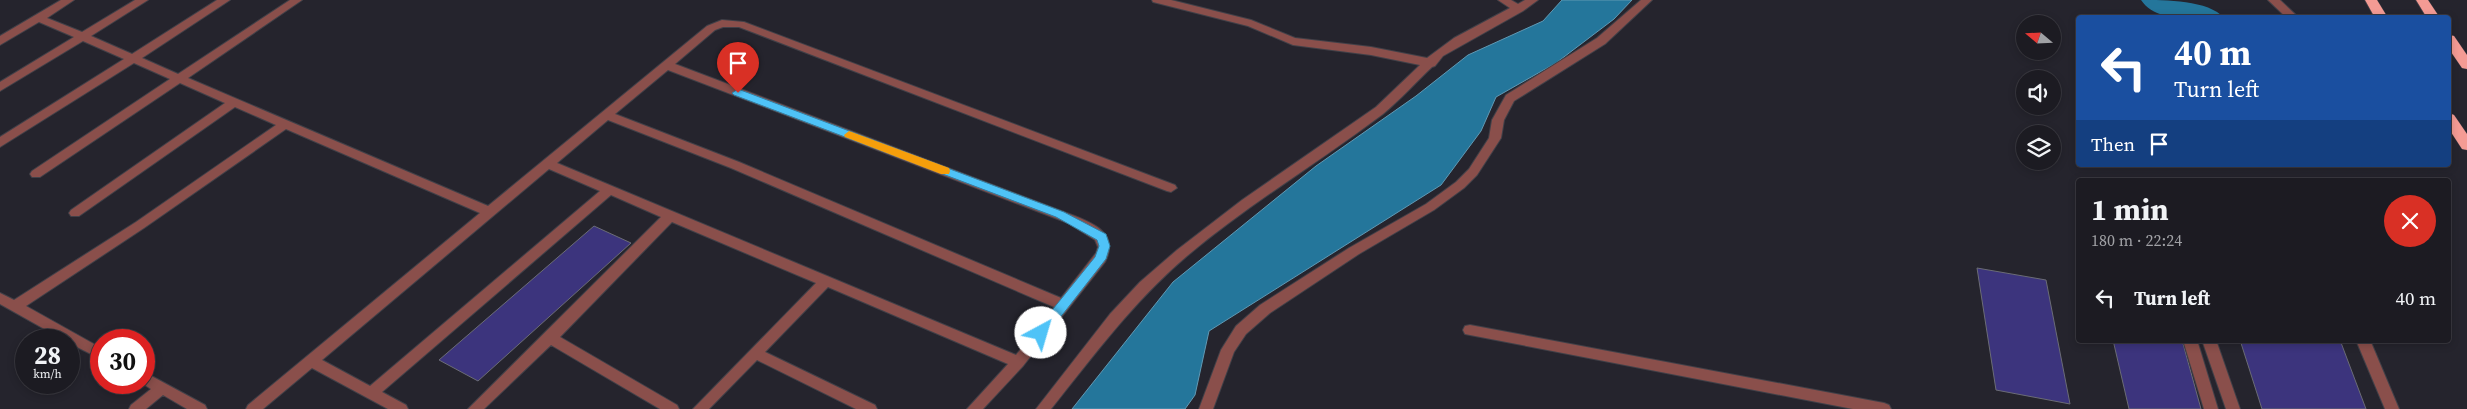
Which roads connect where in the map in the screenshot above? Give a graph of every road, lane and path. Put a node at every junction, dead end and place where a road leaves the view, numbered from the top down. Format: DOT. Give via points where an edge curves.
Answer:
graph roads {
  1 [pos="69,0"];
  2 [pos="143,0"];
  3 [pos="225,0"];
  4 [pos="297,0"];
  5 [pos="1157,0"];
  6 [pos="1503,0"];
  7 [pos="1533,0"];
  8 [pos="1647,0"];
  9 [pos="2273,0"];
  10 [pos="2371,0"];
  11 [pos="2422,0"];
  12 [pos="1518,9"];
  13 [pos="2290,15"];
  14 [pos="2380,15"];
  15 [pos="2432,15"];
  16 [pos="39,18"];
  17 [pos="84,36"];
  18 [pos="0,41"];
  19 [pos="2451,42"];
  20 [pos="134,58"];
  21 [pos="1431,63"];
  22 [pos="2467,65"];
  23 [pos="666,66"];
  24 [pos="180,78"];
  25 [pos="0,87"];
  26 [pos="234,102"];
  27 [pos="607,115"];
  28 [pos="2451,121"];
  29 [pos="285,124"];
  30 [pos="0,143"];
  31 [pos="2467,145"];
  32 [pos="548,164"];
  33 [pos="36,174"];
  34 [pos="1171,188"];
  35 [pos="609,190"];
  36 [pos="489,212"];
  37 [pos="75,213"];
  38 [pos="671,216"];
  39 [pos="825,282"];
  40 [pos="0,298"];
  41 [pos="1064,305"];
  42 [pos="15,306"];
  43 [pos="1470,330"];
  44 [pos="550,338"];
  45 [pos="2191,343"];
  46 [pos="2211,343"];
  47 [pos="2364,343"];
  48 [pos="90,348"];
  49 [pos="755,353"];
  50 [pos="311,361"];
  51 [pos="1018,362"];
  52 [pos="155,384"];
  53 [pos="162,388"];
  54 [pos="371,393"];
  55 [pos="136,409"];
  56 [pos="200,409"];
  57 [pos="253,409"];
  58 [pos="401,409"];
  59 [pos="475,409"];
  60 [pos="672,409"];
  61 [pos="700,409"];
  62 [pos="870,409"];
  63 [pos="974,409"];
  64 [pos="1043,409"];
  65 [pos="1206,409"];
  66 [pos="1884,409"];
  67 [pos="2211,409"];
  68 [pos="2233,409"];
  69 [pos="2392,409"];
  1 -- 16 [label="street"];
  2 -- 17 [label="street"];
  3 -- 20 [label="street"];
  4 -- 24 [label="street"];
  5 -- 21 [label="street" via="1251,23 1294,40 1370,50"];
  6 -- 12 [label="street"];
  7 -- 12 [label="street"];
  8 -- 65 [label="street" via="1601,42 1510,98 1498,120 1495,138 1473,172 1460,185 1265,309 1241,330 1228,350"];
  9 -- 13 [label="street"];
  10 -- 14 [label="highway"];
  11 -- 15 [label="highway"];
  12 -- 21 [label="street" via="1458,40"];
  16 -- 17 [label="street"];
  16 -- 18 [label="street"];
  17 -- 20 [label="street"];
  17 -- 25 [label="street"];
  19 -- 22 [label="highway"];
  20 -- 24 [label="street"];
  20 -- 30 [label="street"];
  21 -- 64 [label="street" via="1358,126 1246,203 1182,253 1115,318"];
  23 -- 27 [label="street"];
  23 -- 34 [label="street" via="711,28 722,23 740,24"];
  23 -- 41 [label="street" via="1060,214 1091,230 1102,237 1105,246 1100,259"];
  24 -- 26 [label="street"];
  24 -- 33 [label="street"];
  26 -- 29 [label="street"];
  26 -- 37 [label="street"];
  27 -- 32 [label="street"];
  27 -- 41 [label="street" via="735,165"];
  28 -- 31 [label="highway"];
  29 -- 36 [label="street"];
  29 -- 42 [label="street" via="140,225"];
  32 -- 35 [label="street"];
  32 -- 36 [label="street"];
  35 -- 38 [label="street"];
  35 -- 54 [label="street"];
  36 -- 50 [label="street"];
  38 -- 39 [label="street"];
  38 -- 44 [label="street"];
  39 -- 49 [label="street"];
  39 -- 51 [label="street"];
  40 -- 42 [label="street"];
  41 -- 51 [label="street"];
  42 -- 48 [label="street"];
  43 -- 66 [label="street"];
  44 -- 59 [label="street"];
  44 -- 60 [label="street"];
  45 -- 67 [label="street"];
  46 -- 68 [label="street"];
  47 -- 69 [label="street"];
  49 -- 61 [label="street"];
  49 -- 62 [label="street"];
  50 -- 54 [label="street"];
  50 -- 57 [label="street"];
  51 -- 63 [label="street"];
  52 -- 53 [label="street"];
  53 -- 55 [label="street"];
  53 -- 56 [label="street"];
  54 -- 58 [label="street"];
}
